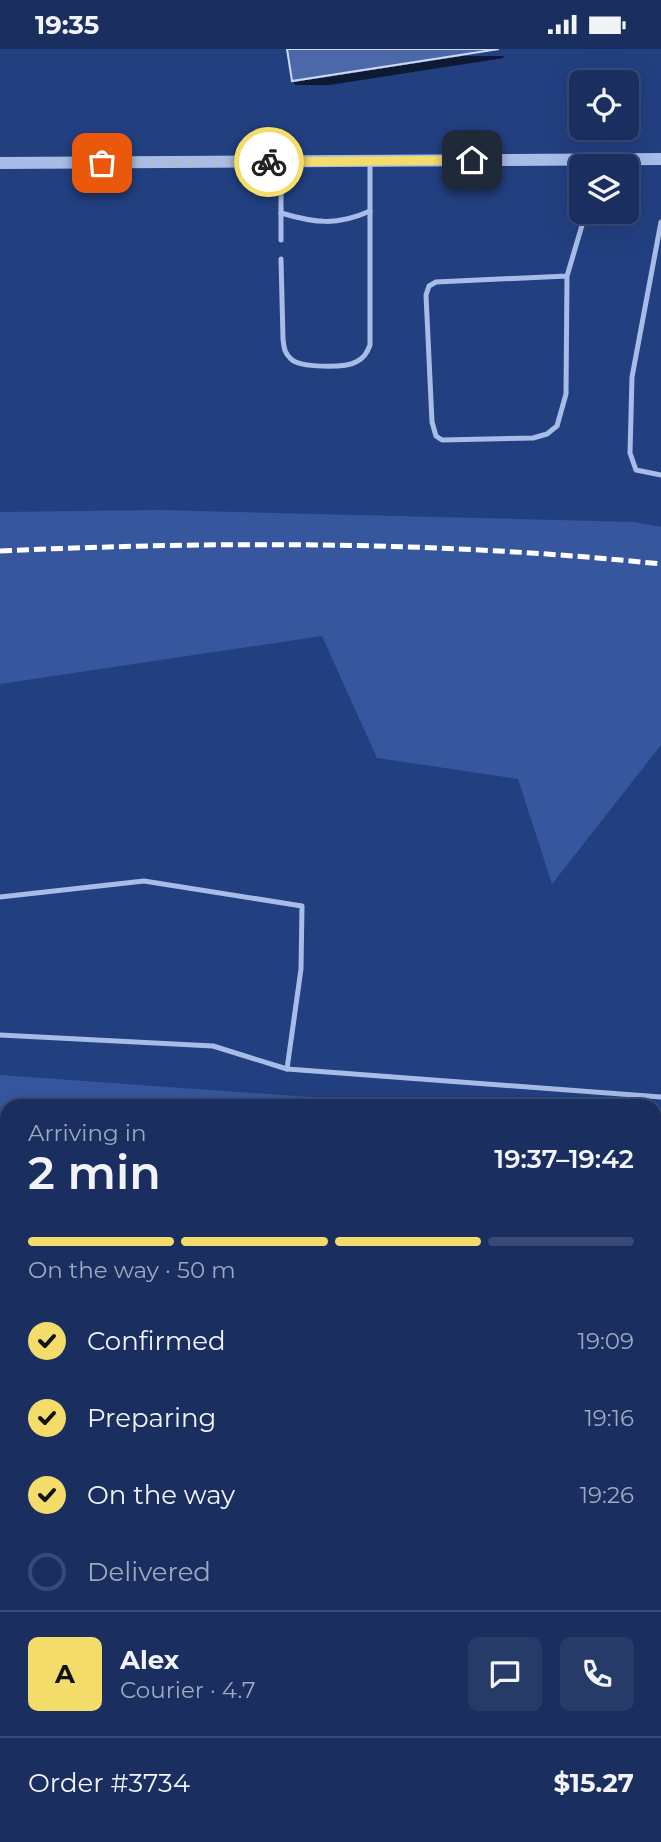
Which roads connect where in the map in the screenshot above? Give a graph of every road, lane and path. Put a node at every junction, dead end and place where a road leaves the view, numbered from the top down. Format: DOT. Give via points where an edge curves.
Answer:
graph roads {
  1 [pos="661,159"];
  2 [pos="569,160"];
  3 [pos="639,160"];
  4 [pos="370,161"];
  5 [pos="281,162"];
  6 [pos="0,163"];
  7 [pos="370,211"];
  8 [pos="281,213"];
  9 [pos="661,222"];
  10 [pos="582,224"];
  11 [pos="281,240"];
  12 [pos="281,259"];
  13 [pos="567,276"];
  14 [pos="661,475"];
  15 [pos="0,897"];
  16 [pos="0,1035"];
  17 [pos="287,1069"];
  18 [pos="661,1097"];
  1 -- 3 [label="street"];
  2 -- 4 [label="street"];
  4 -- 5 [label="street"];
  4 -- 7 [label="lane"];
  5 -- 6 [label="street"];
  5 -- 8 [label="lane"];
  7 -- 8 [label="lane" via="333,222 310,222"];
  7 -- 12 [label="lane" via="370,345 367,354 354,364 299,364 285,352"];
  8 -- 11 [label="lane"];
  9 -- 14 [label="lane" via="632,377 630,453 636,470"];
  10 -- 13 [label="lane"];
  13 -- 13 [label="lane" via="566,394 557,426 533,438 442,440 436,436 426,307 429,286"];
  15 -- 17 [label="lane" via="144,881 302,906 301,969"];
  16 -- 17 [label="lane" via="213,1046"];
  17 -- 18 [label="lane"];
}
